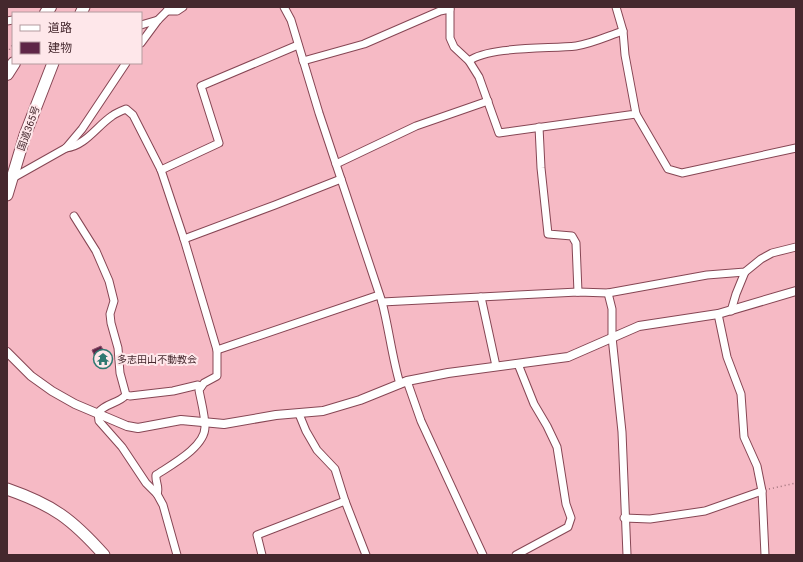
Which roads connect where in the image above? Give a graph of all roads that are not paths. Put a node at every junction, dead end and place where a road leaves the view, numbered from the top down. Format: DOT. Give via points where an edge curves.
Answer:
graph roads {
  1 [pos="183,7"];
  2 [pos="284,7"];
  3 [pos="616,7"];
  4 [pos="450,8"];
  5 [pos="169,9"];
  6 [pos="158,20"];
  7 [pos="142,25"];
  8 [pos="623,31"];
  9 [pos="142,42"];
  10 [pos="298,45"];
  11 [pos="469,61"];
  12 [pos="303,62"];
  13 [pos="13,64"];
  14 [pos="53,64"];
  15 [pos="125,64"];
  16 [pos="7,74"];
  17 [pos="488,101"];
  18 [pos="636,114"];
  19 [pos="539,127"];
  20 [pos="66,148"];
  21 [pos="796,148"];
  22 [pos="336,164"];
  23 [pos="161,170"];
  24 [pos="341,179"];
  25 [pos="9,180"];
  26 [pos="7,195"];
  27 [pos="74,216"];
  28 [pos="184,238"];
  29 [pos="796,248"];
  30 [pos="745,272"];
  31 [pos="796,291"];
  32 [pos="578,292"];
  33 [pos="608,293"];
  34 [pos="379,294"];
  35 [pos="481,297"];
  36 [pos="382,302"];
  37 [pos="731,311"];
  38 [pos="718,314"];
  39 [pos="612,337"];
  40 [pos="217,350"];
  41 [pos="7,352"];
  42 [pos="518,364"];
  43 [pos="496,366"];
  44 [pos="404,383"];
  45 [pos="201,387"];
  46 [pos="126,395"];
  47 [pos="98,413"];
  48 [pos="299,414"];
  49 [pos="204,421"];
  50 [pos="7,489"];
  51 [pos="762,491"];
  52 [pos="157,494"];
  53 [pos="346,501"];
  54 [pos="624,518"];
  55 [pos="104,555"];
  56 [pos="177,555"];
  57 [pos="262,555"];
  58 [pos="366,555"];
  59 [pos="483,555"];
  60 [pos="516,555"];
  61 [pos="627,555"];
  62 [pos="765,555"];
  1 -- 5 [label="street" via="177,11"];
  2 -- 10 [label="street" via="291,20"];
  3 -- 8 [label="street"];
  4 -- 11 [label="street" via="450,38 454,47"];
  4 -- 12 [label="street" via="364,44"];
  5 -- 6 [label="street"];
  6 -- 7 [label="street"];
  6 -- 9 [label="street"];
  8 -- 11 [label="street" via="577,46 501,52 475,57"];
  8 -- 18 [label="street"];
  10 -- 12 [label="street"];
  10 -- 23 [label="street" via="201,86 219,143"];
  11 -- 17 [label="street" via="479,77"];
  12 -- 22 [label="street"];
  13 -- 16 [label="highway"];
  14 -- 25 [label="highway, 国道365号"];
  15 -- 20 [label="street" via="82,129"];
  17 -- 19 [label="street" via="500,133"];
  17 -- 22 [label="street" via="416,126"];
  18 -- 19 [label="street"];
  18 -- 21 [label="street" via="668,169 682,173"];
  19 -- 32 [label="street" via="548,234 572,236 576,243"];
  20 -- 23 [label="street" via="74,147 112,116 126,109 133,115"];
  20 -- 25 [label="street"];
  22 -- 24 [label="street"];
  23 -- 28 [label="street"];
  24 -- 28 [label="street"];
  24 -- 34 [label="street"];
  25 -- 26 [label="highway, 国道365号"];
  27 -- 46 [label="street" via="96,251 109,281 114,300 110,314 111,323"];
  28 -- 40 [label="street"];
  29 -- 30 [label="street" via="772,253"];
  30 -- 33 [label="street" via="707,275"];
  30 -- 37 [label="street"];
  31 -- 37 [label="street"];
  32 -- 33 [label="street"];
  32 -- 35 [label="street"];
  33 -- 39 [label="street" via="612,310"];
  34 -- 36 [label="street"];
  34 -- 40 [label="street"];
  35 -- 36 [label="street"];
  35 -- 43 [label="street"];
  36 -- 44 [label="street" via="394,364"];
  37 -- 38 [label="street"];
  38 -- 39 [label="street" via="640,326"];
  38 -- 51 [label="street" via="726,357 741,394 744,437 757,466"];
  39 -- 42 [label="street" via="568,356"];
  39 -- 54 [label="street" via="622,432"];
  40 -- 45 [label="street" via="217,376"];
  41 -- 47 [label="street" via="31,376 52,391"];
  42 -- 43 [label="street"];
  42 -- 60 [label="street" via="534,404 557,447 566,504 571,518 568,527"];
  43 -- 44 [label="street"];
  44 -- 48 [label="street" via="323,411"];
  44 -- 59 [label="street"];
  45 -- 46 [label="street" via="198,385 173,391"];
  45 -- 49 [label="street" via="199,390"];
  46 -- 47 [label="street" via="120,401 102,407"];
  47 -- 49 [label="street" via="126,426 138,428 181,420"];
  47 -- 52 [label="street" via="100,422"];
  48 -- 49 [label="street" via="276,415 224,424"];
  48 -- 53 [label="street" via="317,450 335,469"];
  49 -- 52 [label="street" via="205,428 200,440 189,453 156,475 159,490"];
  50 -- 55 [label="highway" via="36,499 60,512"];
  51 -- 54 [label="street" via="705,511 650,519"];
  51 -- 62 [label="street"];
  52 -- 56 [label="street" via="164,505"];
  53 -- 57 [label="street" via="257,535"];
  53 -- 58 [label="street"];
  54 -- 61 [label="street"];
}
